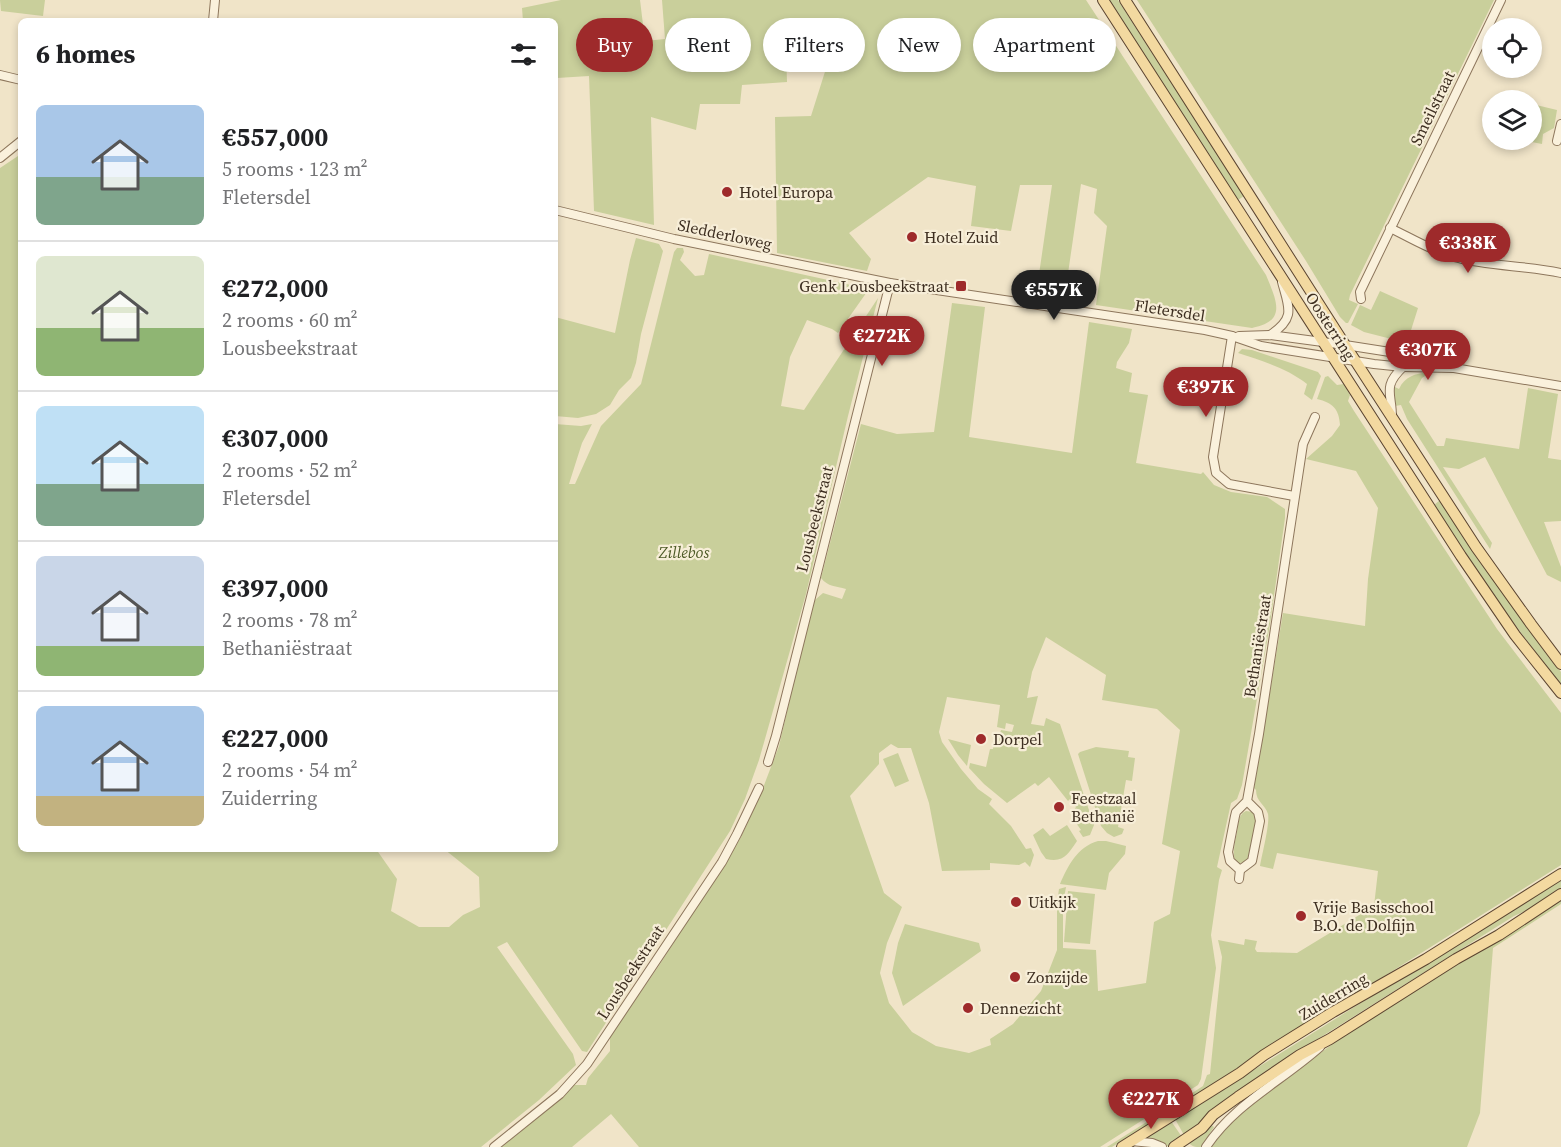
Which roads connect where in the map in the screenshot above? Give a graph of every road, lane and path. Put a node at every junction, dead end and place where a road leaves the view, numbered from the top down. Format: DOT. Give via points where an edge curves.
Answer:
graph roads {
  1 [pos="215,0"];
  2 [pos="1103,0"];
  3 [pos="1125,0"];
  4 [pos="1501,0"];
  5 [pos="213,18"];
  6 [pos="0,75"];
  7 [pos="18,79"];
  8 [pos="1561,124"];
  9 [pos="1556,140"];
  10 [pos="18,143"];
  11 [pos="0,158"];
  12 [pos="558,211"];
  13 [pos="1390,228"];
  14 [pos="1561,273"];
  15 [pos="1280,276"];
  16 [pos="890,283"];
  17 [pos="1361,299"];
  18 [pos="1270,335"];
  19 [pos="1232,336"];
  20 [pos="1324,342"];
  21 [pos="1345,345"];
  22 [pos="1334,358"];
  23 [pos="1356,360"];
  24 [pos="1403,367"];
  25 [pos="1454,368"];
  26 [pos="1560,383"];
  27 [pos="1316,417"];
  28 [pos="1392,417"];
  29 [pos="1294,496"];
  30 [pos="1561,664"];
  31 [pos="1561,693"];
  32 [pos="768,762"];
  33 [pos="759,788"];
  34 [pos="1247,801"];
  35 [pos="1240,870"];
  36 [pos="1561,874"];
  37 [pos="1239,879"];
  38 [pos="1561,894"];
  39 [pos="1330,1039"];
  40 [pos="1126,1144"];
  41 [pos="494,1147"];
  42 [pos="1162,1147"];
  43 [pos="1174,1147"];
  44 [pos="1206,1147"];
  1 -- 5 [label="street"];
  2 -- 15 [label="main road, Oosterring"];
  3 -- 21 [label="main road, Oosterring"];
  4 -- 13 [label="street, Smeilstraat"];
  6 -- 7 [label="street"];
  8 -- 9 [label="street"];
  10 -- 11 [label="street"];
  12 -- 16 [label="street, Sledderloweg"];
  13 -- 14 [label="street" via="1452,257"];
  13 -- 17 [label="street, Smeilstraat" via="1360,292"];
  15 -- 18 [label="street" via="1288,317"];
  15 -- 20 [label="main road, Oosterring"];
  16 -- 19 [label="street, Fletersdel"];
  16 -- 32 [label="street, Lousbeekstraat"];
  18 -- 19 [label="street, Fletersdel"];
  18 -- 20 [label="street, Fletersdel"];
  19 -- 22 [label="street, Fletersdel" via="1261,346"];
  19 -- 29 [label="street" via="1213,457 1216,473 1229,484"];
  20 -- 21 [label="street, Fletersdel"];
  20 -- 22 [label="main road, Oosterring"];
  21 -- 23 [label="main road, Oosterring"];
  21 -- 25 [label="street, Fletersdel" via="1409,355"];
  22 -- 23 [label="street, Fletersdel"];
  22 -- 31 [label="main road, Oosterring" via="1461,556"];
  23 -- 24 [label="street, Fletersdel"];
  23 -- 28 [label="main road, Oosterring"];
  24 -- 25 [label="street, Fletersdel"];
  24 -- 28 [label="street" via="1391,380"];
  25 -- 26 [label="street, Fletersdel"];
  27 -- 29 [label="street, Bethaniëstraat" via="1303,444"];
  28 -- 30 [label="main road, Oosterring" via="1476,547"];
  29 -- 34 [label="street, Bethaniëstraat"];
  33 -- 41 [label="street, Lousbeekstraat" via="722,862 587,1064 560,1094"];
  34 -- 35 [label="street, Bethaniëstraat" via="1236,812 1228,852 1230,861"];
  34 -- 35 [label="street" via="1258,812 1260,821 1254,856"];
  35 -- 37 [label="street"];
  36 -- 40 [label="main road, Zuiderring" via="1426,959 1332,1012"];
  38 -- 39 [label="main road, Zuiderring"];
  39 -- 43 [label="main road, Zuiderring" via="1238,1097"];
  39 -- 44 [label="street" via="1238,1110"];
  40 -- 42 [label="street" via="1152,1143"];
}
